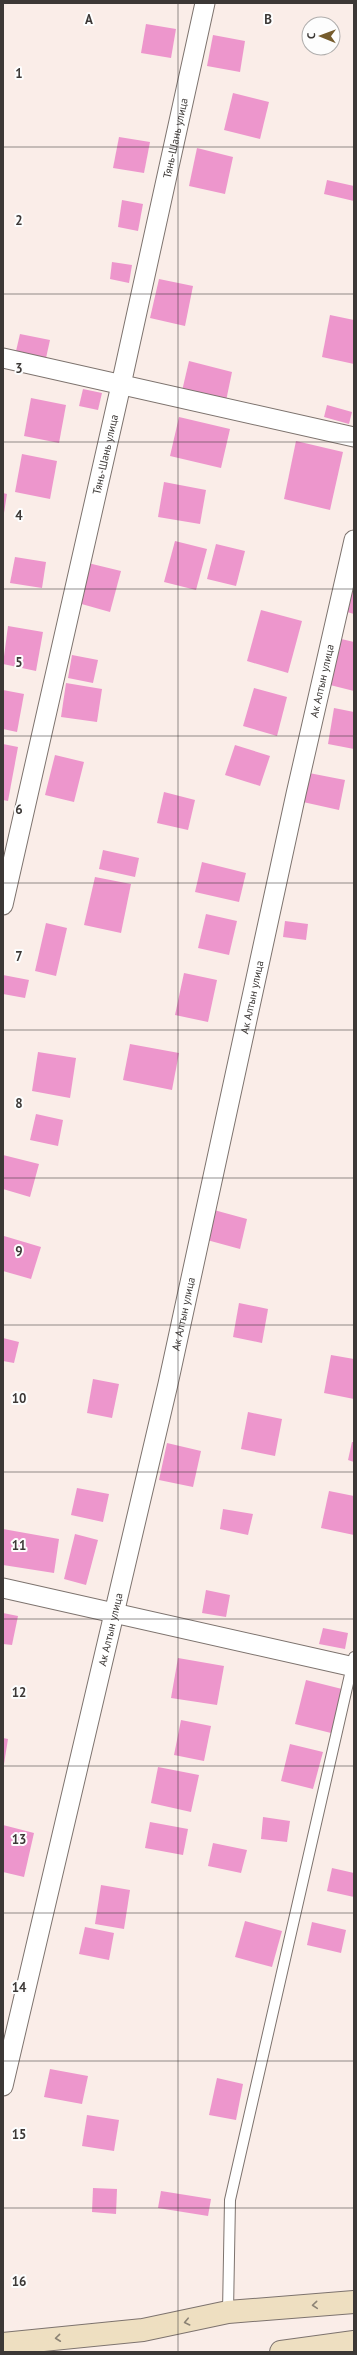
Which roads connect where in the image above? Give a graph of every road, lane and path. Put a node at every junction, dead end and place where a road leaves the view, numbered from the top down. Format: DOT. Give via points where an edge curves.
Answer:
graph roads {
  1 [pos="205,3"];
  2 [pos="3,358"];
  3 [pos="122,385"];
  4 [pos="354,437"];
  5 [pos="354,540"];
  6 [pos="3,905"];
  7 [pos="3,1588"];
  8 [pos="114,1614"];
  9 [pos="353,1663"];
  10 [pos="3,2086"];
  11 [pos="354,2302"];
  12 [pos="228,2312"];
  13 [pos="354,2342"];
  14 [pos="3,2344"];
  15 [pos="281,2352"];
  1 -- 3 [label="street, Тянь-Шань улица"];
  2 -- 3 [label="street"];
  3 -- 4 [label="street"];
  3 -- 6 [label="street, Тянь-Шань улица"];
  5 -- 8 [label="street, Ак Алтын улица" via="168,1384"];
  7 -- 8 [label="street"];
  8 -- 9 [label="street"];
  8 -- 10 [label="street, Ак Алтын улица"];
  9 -- 12 [label="lane" via="230,2200"];
  11 -- 12 [label="main road, one-way"];
  12 -- 14 [label="main road, one-way" via="143,2330"];
  13 -- 15 [label="main road"];
}
